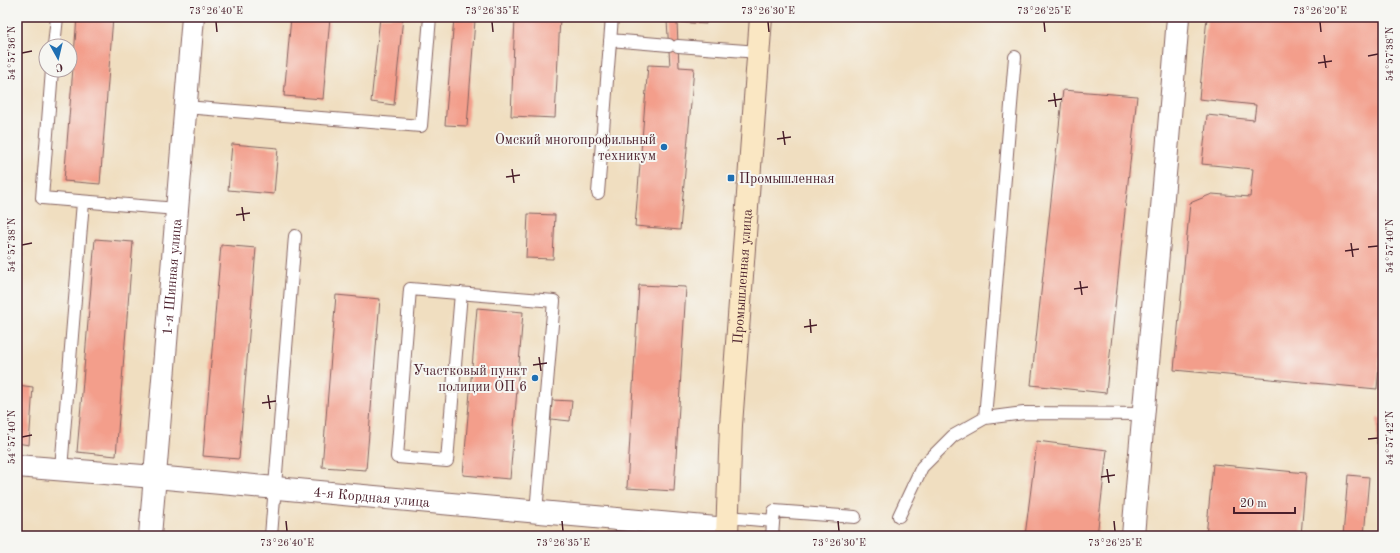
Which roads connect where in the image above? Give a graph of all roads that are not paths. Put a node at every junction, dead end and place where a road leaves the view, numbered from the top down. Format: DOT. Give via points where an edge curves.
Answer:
graph roads {
  1 [pos="56,17"];
  2 [pos="193,17"];
  3 [pos="430,17"];
  4 [pos="612,17"];
  5 [pos="761,17"];
  6 [pos="1178,17"];
  7 [pos="55,38"];
  8 [pos="610,40"];
  9 [pos="759,52"];
  10 [pos="1015,57"];
  11 [pos="51,78"];
  12 [pos="186,107"];
  13 [pos="598,193"];
  14 [pos="83,202"];
  15 [pos="177,209"];
  16 [pos="295,236"];
  17 [pos="461,293"];
  18 [pos="1143,414"];
  19 [pos="985,418"];
  20 [pos="17,466"];
  21 [pos="61,469"];
  22 [pos="155,477"];
  23 [pos="275,488"];
  24 [pos="536,512"];
  25 [pos="899,516"];
  26 [pos="855,517"];
  27 [pos="773,521"];
  28 [pos="727,528"];
  29 [pos="150,536"];
  30 [pos="271,536"];
  31 [pos="772,536"];
  32 [pos="1133,536"];
  1 -- 7 [label="lane"];
  2 -- 12 [label="street, 1-я Шинная улица"];
  3 -- 12 [label="lane" via="421,126"];
  4 -- 8 [label="lane"];
  5 -- 9 [label="main road, Промышленная улица"];
  6 -- 18 [label="street"];
  8 -- 9 [label="lane"];
  8 -- 13 [label="lane"];
  9 -- 28 [label="main road, Промышленная улица" via="731,425"];
  10 -- 19 [label="lane"];
  11 -- 14 [label="lane" via="42,198"];
  12 -- 15 [label="street, 1-я Шинная улица"];
  14 -- 15 [label="lane"];
  14 -- 21 [label="lane"];
  15 -- 22 [label="street, 1-я Шинная улица"];
  16 -- 23 [label="lane"];
  17 -- 17 [label="lane" via="410,289 397,457 447,461"];
  17 -- 24 [label="lane" via="554,301"];
  18 -- 19 [label="lane" via="1024,414"];
  18 -- 32 [label="street"];
  19 -- 25 [label="lane" via="953,436 922,467"];
  20 -- 21 [label="street, 4-я Кордная улица"];
  21 -- 22 [label="street, 4-я Кордная улица"];
  22 -- 23 [label="street, 4-я Кордная улица"];
  22 -- 29 [label="street, 1-я Шинная улица"];
  23 -- 24 [label="street, 4-я Кордная улица"];
  23 -- 30 [label="lane"];
  24 -- 28 [label="street, 4-я Кордная улица"];
  26 -- 27 [label="lane" via="774,511"];
  27 -- 28 [label="lane"];
  27 -- 31 [label="lane"];
}
